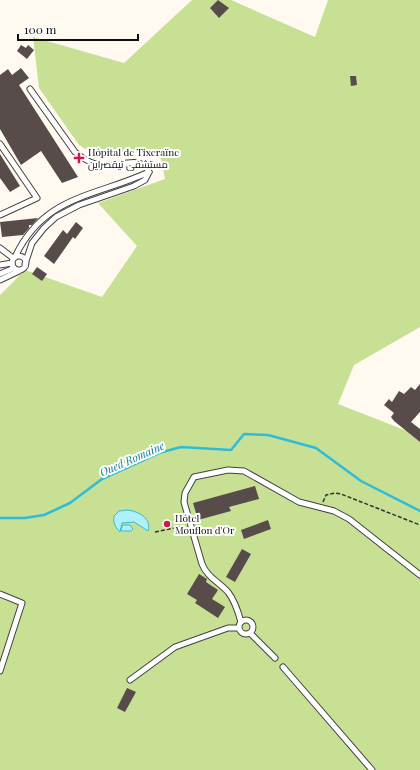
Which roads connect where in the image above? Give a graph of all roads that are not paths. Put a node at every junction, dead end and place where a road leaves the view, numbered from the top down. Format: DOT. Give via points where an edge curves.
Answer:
graph roads {
  1 [pos="30,89"];
  2 [pos="0,144"];
  3 [pos="149,172"];
  4 [pos="0,214"];
  5 [pos="0,248"];
  6 [pos="14,262"];
  7 [pos="25,264"];
  8 [pos="0,265"];
  9 [pos="20,271"];
  10 [pos="0,274"];
  11 [pos="0,280"];
  12 [pos="420,575"];
  13 [pos="0,594"];
  14 [pos="241,622"];
  15 [pos="238,628"];
  16 [pos="250,633"];
  17 [pos="275,658"];
  18 [pos="283,667"];
  19 [pos="0,671"];
  20 [pos="130,680"];
  21 [pos="372,770"];
  1 -- 3 [label="lane" via="82,158 105,166 141,163"];
  2 -- 4 [label="lane" via="36,198"];
  3 -- 6 [label="lane" via="58,206 35,226 22,243"];
  3 -- 7 [label="lane" via="145,180 134,186 80,205 56,217 32,243"];
  5 -- 6 [label="lane"];
  6 -- 7 [label="lane" via="22,257"];
  6 -- 8 [label="lane"];
  6 -- 9 [label="lane"];
  6 -- 10 [label="lane"];
  7 -- 9 [label="lane"];
  9 -- 11 [label="lane"];
  12 -- 14 [label="lane" via="357,525 334,511 299,502 244,471 228,470 194,477 185,493 184,502 205,572 228,593 236,605"];
  13 -- 19 [label="lane" via="22,603"];
  14 -- 15 [label="lane"];
  14 -- 16 [label="lane" via="251,622 253,627"];
  15 -- 16 [label="lane" via="242,634"];
  15 -- 20 [label="lane" via="228,628 175,647"];
  16 -- 17 [label="lane"];
  18 -- 21 [label="lane"];
}
